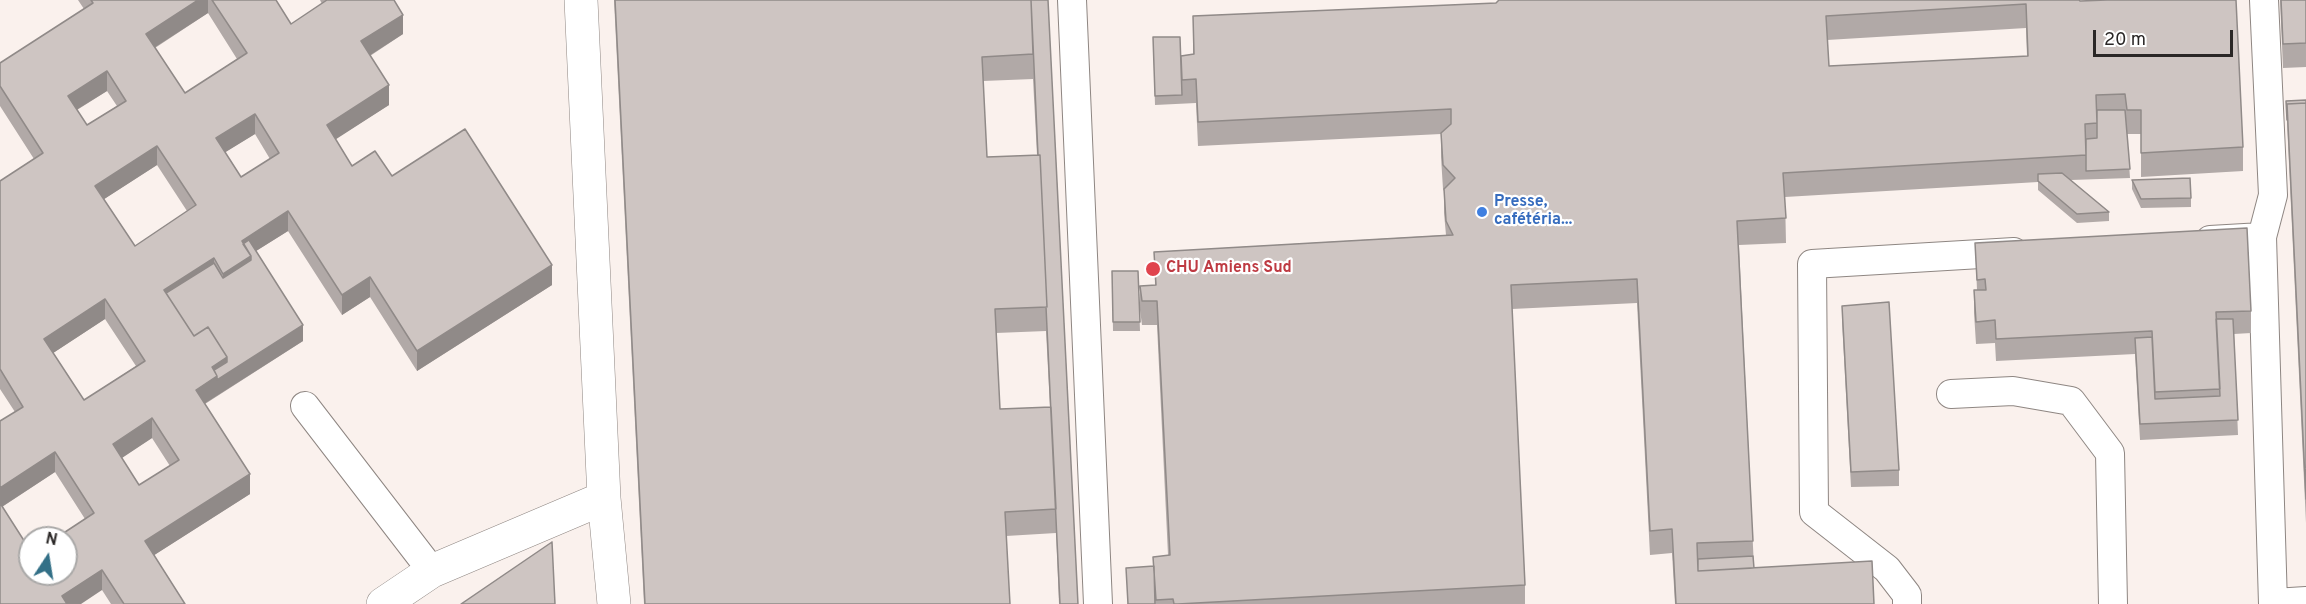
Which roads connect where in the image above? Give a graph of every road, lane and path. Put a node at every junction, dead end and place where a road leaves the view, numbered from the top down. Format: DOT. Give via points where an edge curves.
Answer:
graph roads {
  1 [pos="581,0"];
  2 [pos="1072,0"];
  3 [pos="2264,0"];
  4 [pos="2262,237"];
  5 [pos="2179,242"];
  6 [pos="2037,250"];
  7 [pos="1951,394"];
  8 [pos="304,406"];
  9 [pos="604,498"];
  10 [pos="432,571"];
  11 [pos="2306,601"];
  12 [pos="2274,603"];
  13 [pos="383,604"];
  14 [pos="614,604"];
  15 [pos="1098,604"];
  16 [pos="1907,604"];
  17 [pos="2113,604"];
  1 -- 9 [label="street"];
  2 -- 15 [label="lane"];
  3 -- 4 [label="lane" via="2273,195"];
  4 -- 5 [label="lane"];
  4 -- 12 [label="lane"];
  6 -- 16 [label="lane" via="1812,264 1814,512 1887,569 1907,595"];
  7 -- 17 [label="lane" via="2013,391 2071,401 2110,453"];
  8 -- 10 [label="lane"];
  9 -- 10 [label="street"];
  9 -- 14 [label="street"];
  10 -- 13 [label="street"];
  11 -- 12 [label="lane"];
}
